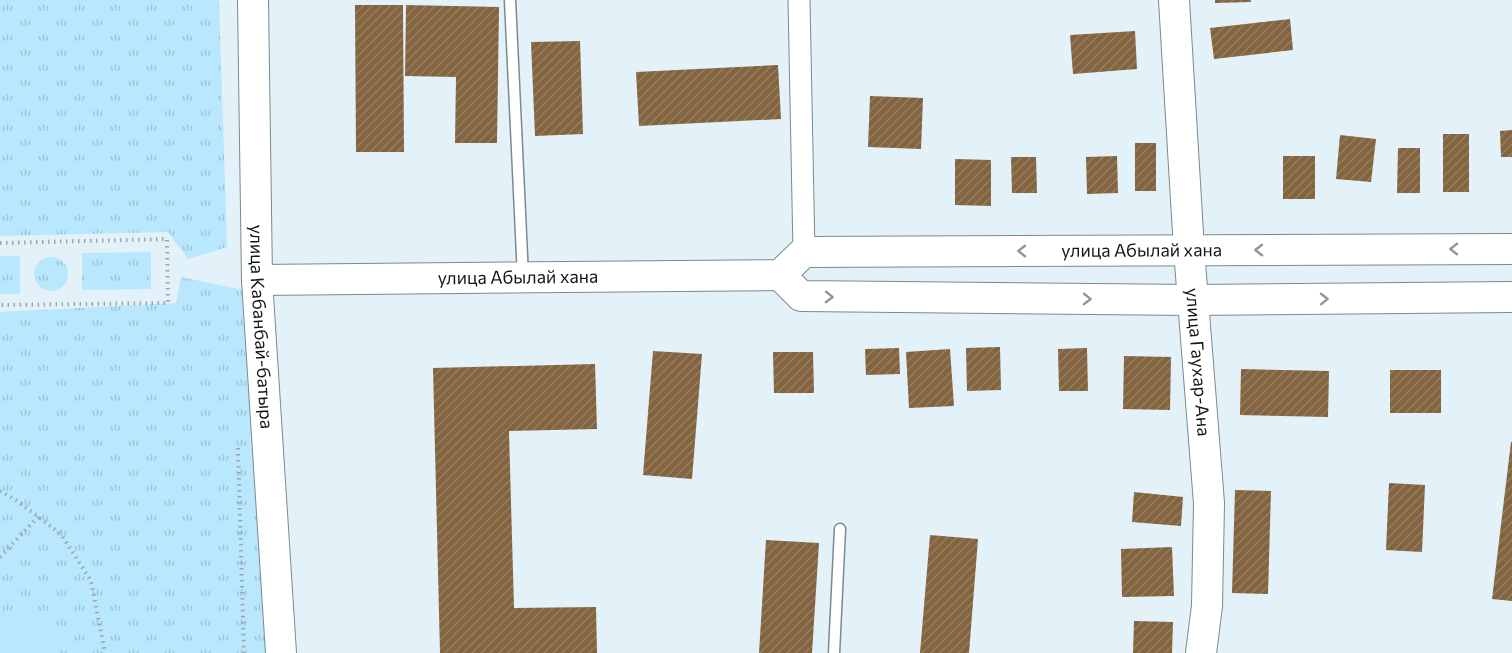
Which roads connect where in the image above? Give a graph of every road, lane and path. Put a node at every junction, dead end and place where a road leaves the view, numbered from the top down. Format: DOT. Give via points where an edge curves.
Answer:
graph roads {
  1 [pos="253,0"];
  2 [pos="510,0"];
  3 [pos="799,0"];
  4 [pos="1174,0"];
  5 [pos="0,243"];
  6 [pos="1512,249"];
  7 [pos="1189,250"];
  8 [pos="804,252"];
  9 [pos="780,275"];
  10 [pos="523,277"];
  11 [pos="257,280"];
  12 [pos="1512,297"];
  13 [pos="1192,300"];
  14 [pos="0,305"];
  15 [pos="0,491"];
  16 [pos="38,517"];
  17 [pos="840,529"];
  18 [pos="0,556"];
  19 [pos="105,653"];
  20 [pos="281,653"];
  21 [pos="834,653"];
  22 [pos="1201,653"];
  1 -- 11 [label="street, улица Кабанбай-батыра"];
  2 -- 10 [label="lane"];
  3 -- 8 [label="street"];
  4 -- 7 [label="street, улица Гаухар-Ана"];
  5 -- 14 [label="path" via="167,239 168,303"];
  6 -- 7 [label="street, улица Абылай хана, one-way"];
  7 -- 8 [label="street, улица Абылай хана, one-way"];
  7 -- 13 [label="street, улица Гаухар-Ана"];
  8 -- 9 [label="street"];
  9 -- 10 [label="street, улица Абылай хана"];
  9 -- 13 [label="street, one-way" via="801,296"];
  10 -- 11 [label="street, улица Абылай хана"];
  11 -- 20 [label="street, улица Кабанбай-батыра"];
  13 -- 12 [label="street, one-way"];
  13 -- 22 [label="street, улица Гаухар-Ана" via="1209,503 1207,606"];
  15 -- 16 [label="path"];
  16 -- 18 [label="path"];
  16 -- 19 [label="path" via="61,534 91,581"];
  17 -- 21 [label="lane"];
}
